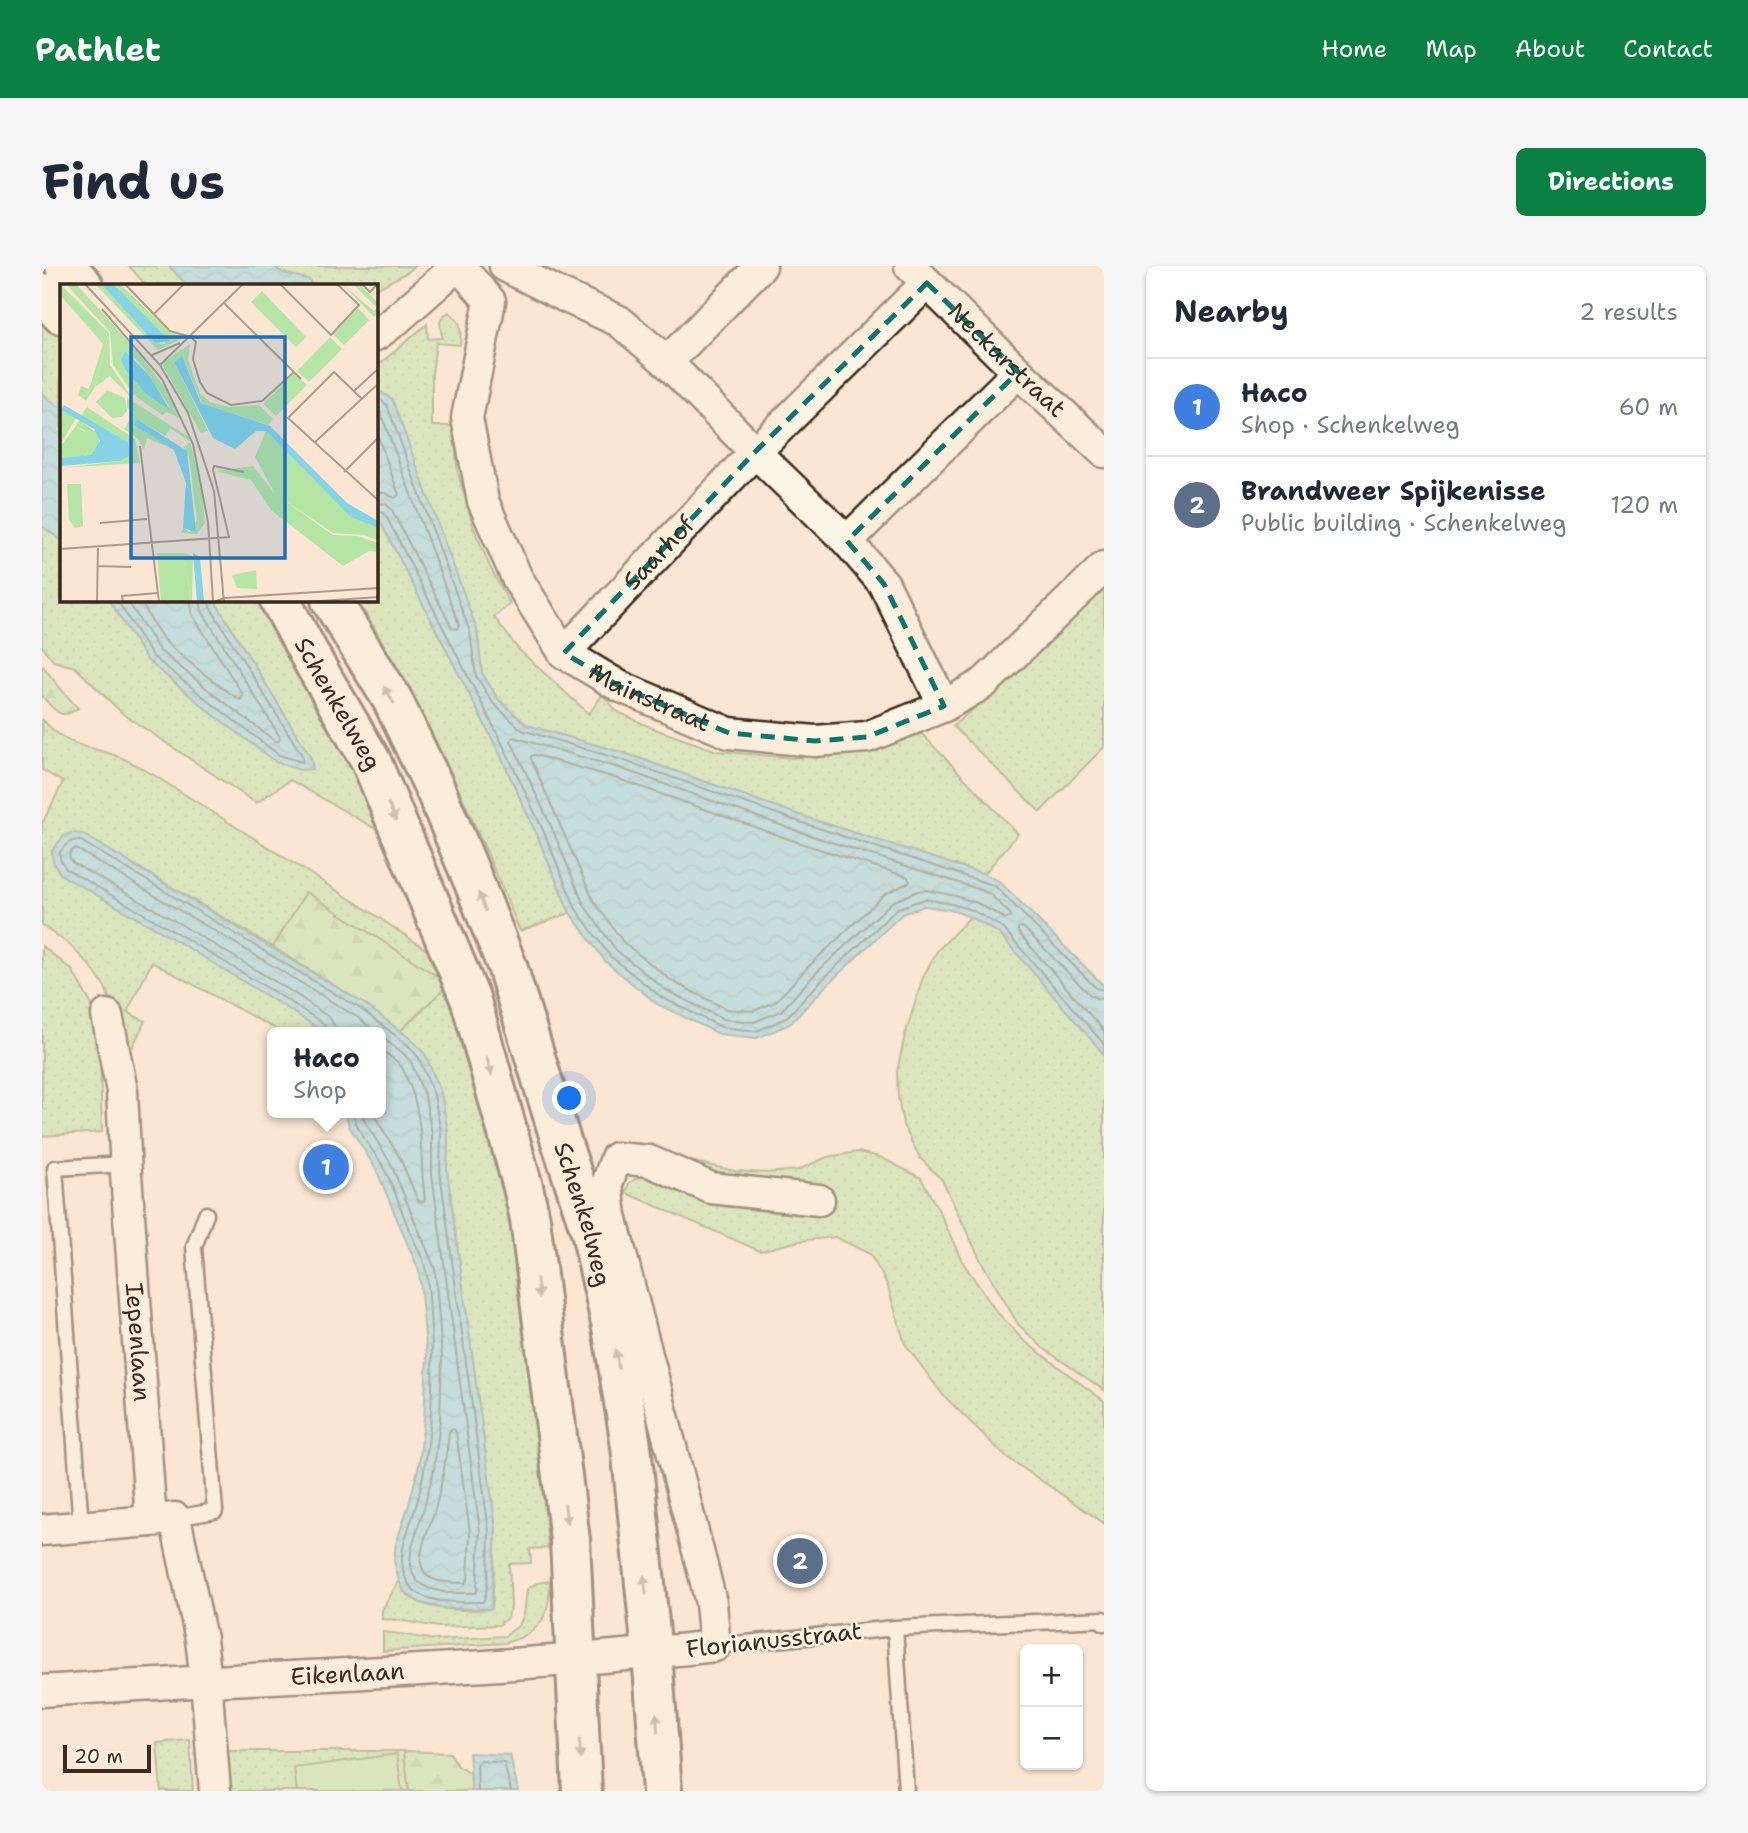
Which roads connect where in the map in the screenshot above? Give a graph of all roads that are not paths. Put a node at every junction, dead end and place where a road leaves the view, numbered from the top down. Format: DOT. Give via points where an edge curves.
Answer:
graph roads {
  1 [pos="65,266"];
  2 [pos="457,266"];
  3 [pos="505,266"];
  4 [pos="761,266"];
  5 [pos="919,275"];
  6 [pos="82,284"];
  7 [pos="42,293"];
  8 [pos="378,309"];
  9 [pos="60,313"];
  10 [pos="378,334"];
  11 [pos="667,362"];
  12 [pos="1018,372"];
  13 [pos="755,452"];
  14 [pos="1104,452"];
  15 [pos="847,541"];
  16 [pos="1104,567"];
  17 [pos="281,602"];
  18 [pos="332,602"];
  19 [pos="564,653"];
  20 [pos="944,706"];
  21 [pos="107,1015"];
  22 [pos="126,1164"];
  23 [pos="819,1200"];
  24 [pos="206,1214"];
  25 [pos="163,1520"];
  26 [pos="81,1527"];
  27 [pos="42,1530"];
  28 [pos="1104,1623"];
  29 [pos="895,1629"];
  30 [pos="715,1646"];
  31 [pos="652,1653"];
  32 [pos="575,1659"];
  33 [pos="206,1681"];
  34 [pos="42,1691"];
  35 [pos="215,1791"];
  36 [pos="582,1791"];
  37 [pos="662,1791"];
  38 [pos="906,1791"];
  1 -- 6 [label="main road"];
  2 -- 8 [label="street"];
  2 -- 10 [label="street"];
  2 -- 19 [label="street, Mainstraat" via="490,301 467,418 483,501 517,578"];
  3 -- 11 [label="street" via="619,321"];
  4 -- 11 [label="street"];
  5 -- 12 [label="street, Neckarstraat"];
  5 -- 13 [label="street, Saarhof"];
  7 -- 9 [label="main road"];
  11 -- 13 [label="street"];
  12 -- 14 [label="street, Neckarstraat"];
  12 -- 15 [label="street"];
  13 -- 15 [label="street"];
  13 -- 19 [label="street, Saarhof"];
  15 -- 20 [label="street" via="884,584"];
  16 -- 20 [label="street, Mainstraat" via="984,683"];
  17 -- 32 [label="main road, Schenkelweg, one-way" via="371,761 471,1001 530,1219 570,1540"];
  31 -- 18 [label="main road, Schenkelweg, one-way" via="631,1446 591,1232 507,965 475,885 392,699"];
  19 -- 20 [label="street, Mainstraat" via="619,687 729,733 815,741 867,737"];
  21 -- 22 [label="street, Iepenlaan" via="122,1091"];
  22 -- 25 [label="street, Iepenlaan"];
  22 -- 26 [label="lane" via="55,1168"];
  23 -- 30 [label="street, Schenkelweg" via="711,1188 649,1161 616,1158 607,1184 611,1216 702,1561"];
  24 -- 25 [label="lane" via="194,1247 215,1511"];
  25 -- 26 [label="street"];
  25 -- 33 [label="street, Iepenlaan" via="201,1639"];
  26 -- 27 [label="street"];
  28 -- 29 [label="lane, Florianusstraat" via="1104,1619"];
  29 -- 30 [label="lane, Florianusstraat"];
  29 -- 38 [label="lane, Florianusstraat"];
  30 -- 31 [label="street, Florianusstraat"];
  31 -- 32 [label="street, Eikenlaan"];
  37 -- 31 [label="main road, Schenkelweg, one-way"];
  32 -- 33 [label="street, Eikenlaan"];
  32 -- 36 [label="main road, Schenkelweg, one-way"];
  33 -- 34 [label="street, Eikenlaan"];
  33 -- 35 [label="street, Iepenlaan"];
}
